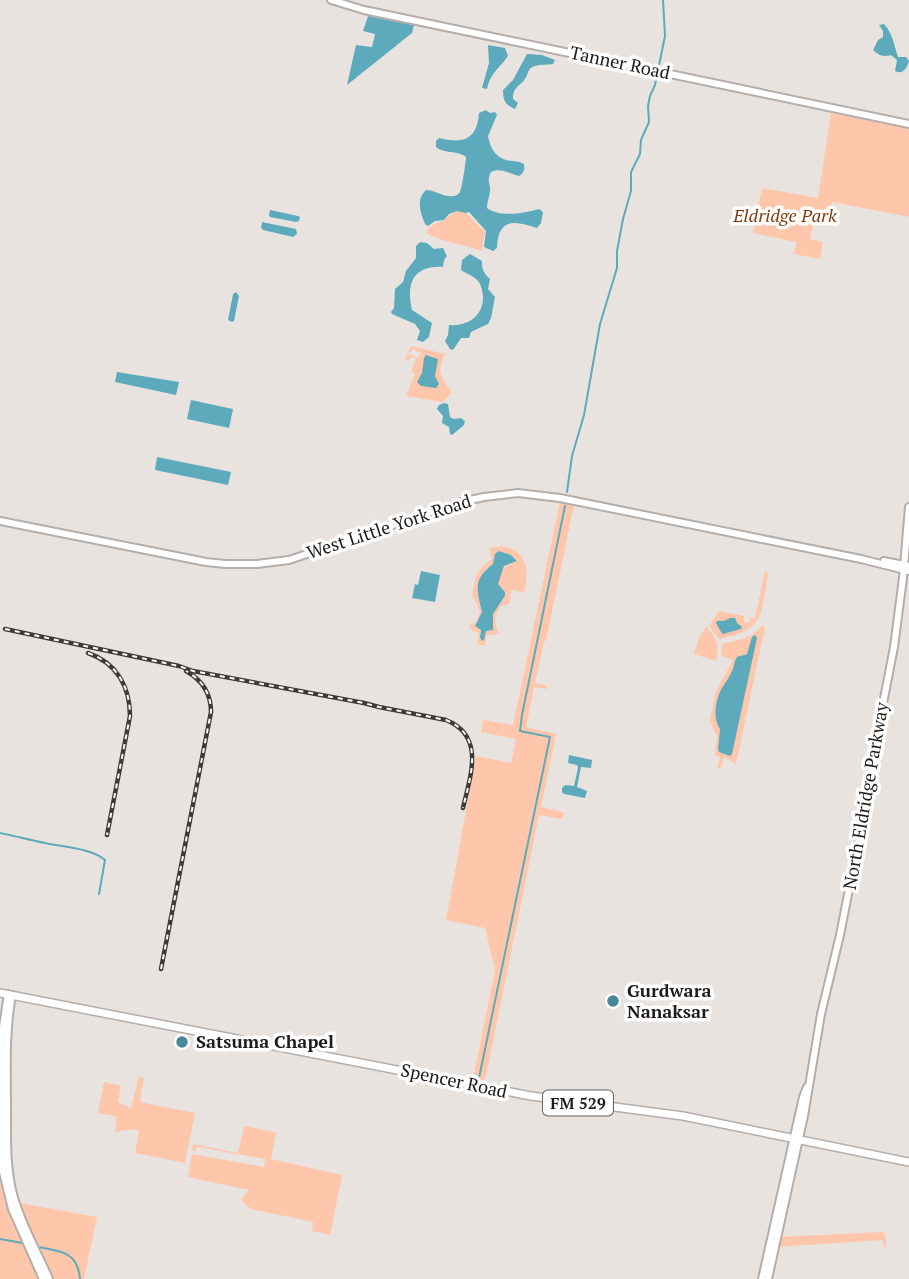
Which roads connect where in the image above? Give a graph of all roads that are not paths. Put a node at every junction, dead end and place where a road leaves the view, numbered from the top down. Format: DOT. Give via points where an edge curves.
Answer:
graph roads {
  1 [pos="331,0"];
  2 [pos="909,124"];
  3 [pos="909,507"];
  4 [pos="0,522"];
  5 [pos="906,568"];
  6 [pos="7,994"];
  7 [pos="4,1040"];
  8 [pos="796,1139"];
  9 [pos="909,1162"];
  10 [pos="784,1195"];
  11 [pos="43,1279"];
  12 [pos="49,1279"];
  13 [pos="762,1279"];
  14 [pos="768,1279"];
  1 -- 2 [label="main road, Tanner Road"];
  3 -- 5 [label="main road, North Eldridge Parkway"];
  4 -- 5 [label="main road, West Little York Road" via="206,562 257,564 307,554 467,500 523,494"];
  5 -- 8 [label="main road, North Eldridge Parkway" via="874,762 821,1014 807,1104"];
  6 -- 7 [label="main road"];
  6 -- 8 [label="main road, Spencer Road / FM 529" via="545,1099 683,1116"];
  7 -- 11 [label="main road" via="3,1172 12,1209"];
  7 -- 12 [label="main road" via="11,1183 23,1223"];
  8 -- 9 [label="main road, Spencer Road / FM 529"];
  8 -- 10 [label="main road, North Eldridge Parkway"];
  10 -- 13 [label="main road, North Eldridge Parkway"];
  10 -- 14 [label="main road, North Eldridge Parkway"];
}
